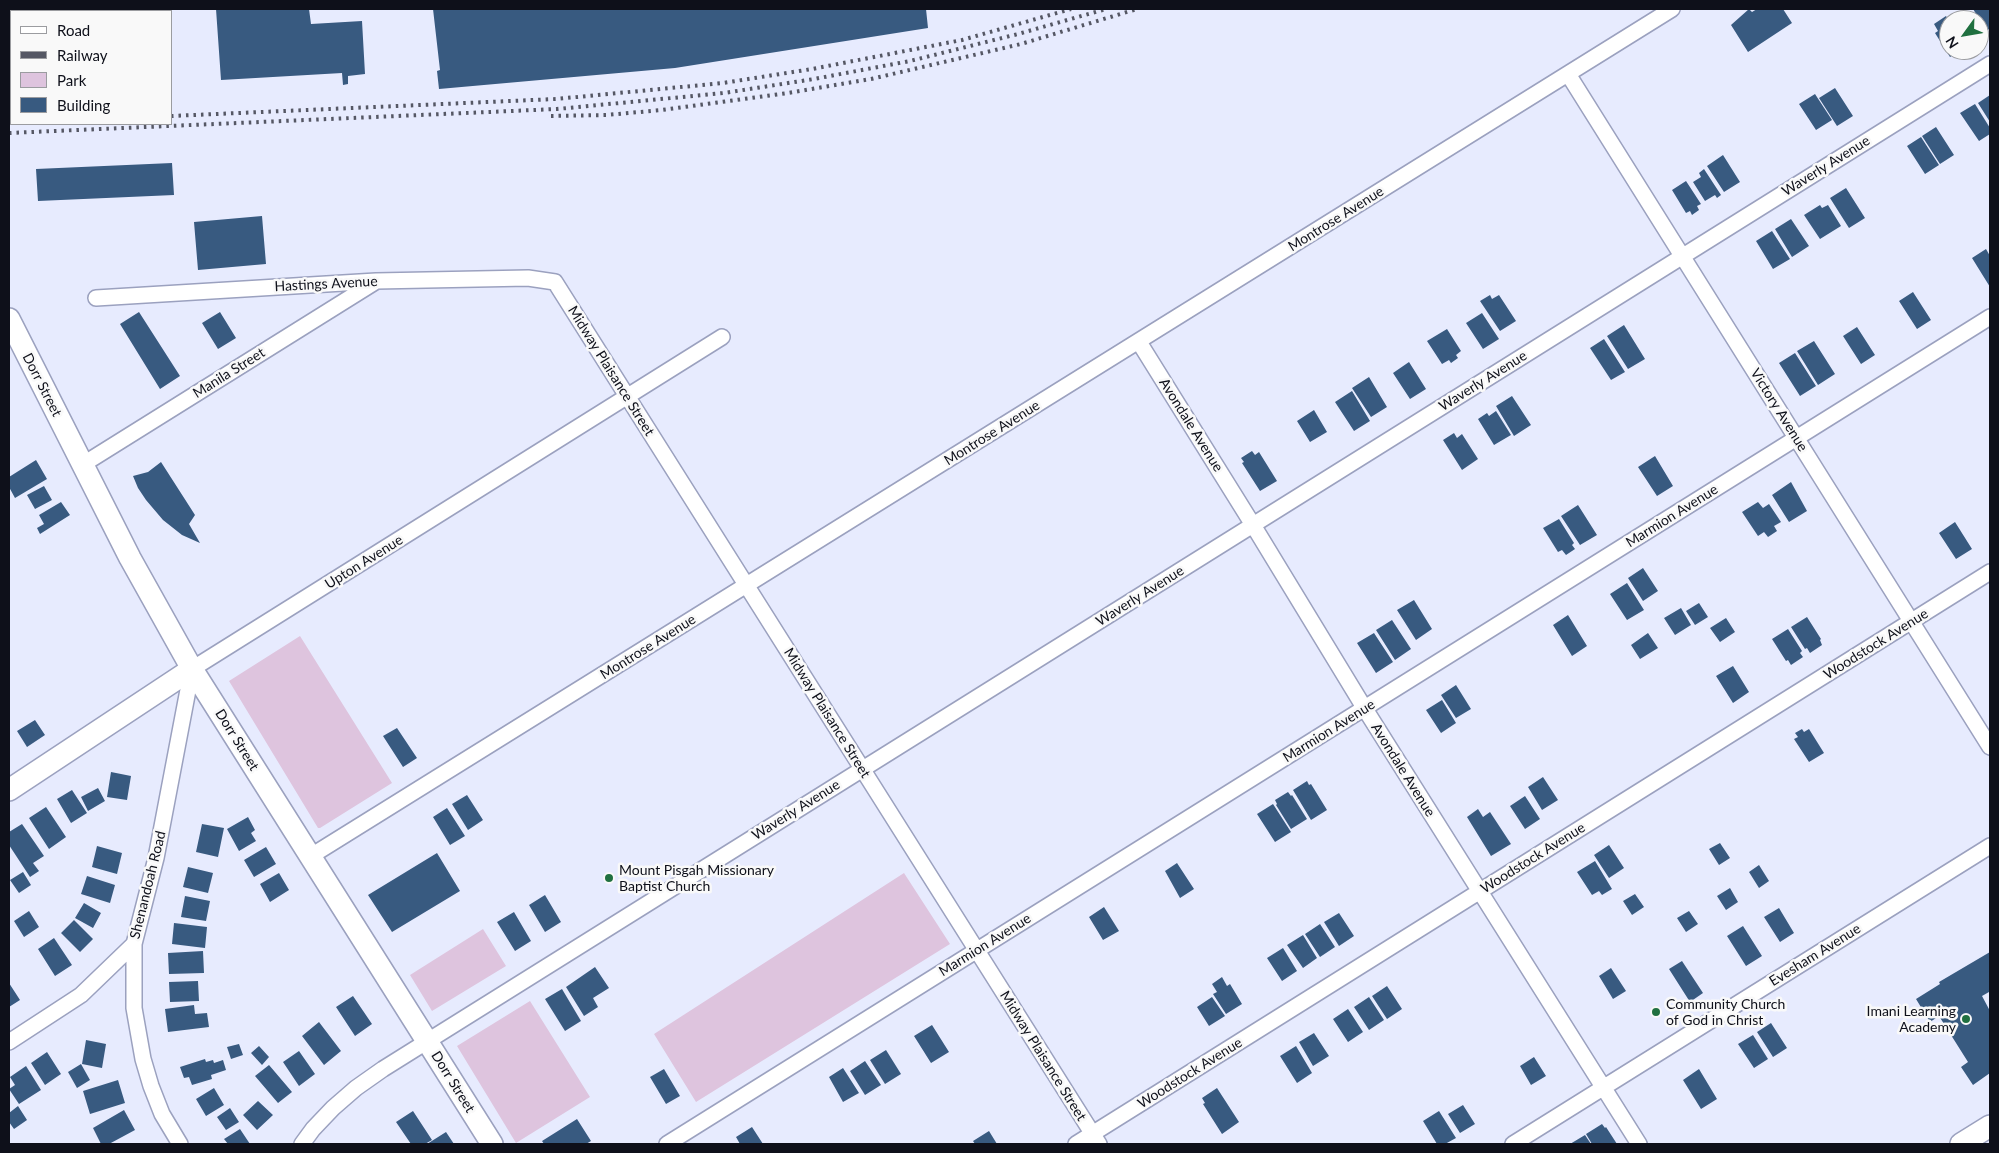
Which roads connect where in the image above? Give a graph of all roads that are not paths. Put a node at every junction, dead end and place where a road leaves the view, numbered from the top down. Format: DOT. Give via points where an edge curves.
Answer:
graph roads {
  1 [pos="1672,9"];
  2 [pos="1990,64"];
  3 [pos="1568,74"];
  4 [pos="1682,256"];
  5 [pos="376,281"];
  6 [pos="555,282"];
  7 [pos="96,298"];
  8 [pos="1990,317"];
  9 [pos="9,319"];
  10 [pos="722,337"];
  11 [pos="1138,342"];
  12 [pos="628,398"];
  13 [pos="1797,438"];
  14 [pos="82,465"];
  15 [pos="1254,525"];
  16 [pos="1990,572"];
  17 [pos="746,585"];
  18 [pos="1911,622"];
  19 [pos="192,669"];
  20 [pos="1365,709"];
  21 [pos="1990,746"];
  22 [pos="862,768"];
  23 [pos="9,790"];
  24 [pos="1990,846"];
  25 [pos="311,856"];
  26 [pos="1479,892"];
  27 [pos="134,944"];
  28 [pos="977,951"];
  29 [pos="427,1040"];
  30 [pos="9,1042"];
  31 [pos="1604,1088"];
  32 [pos="1990,1126"];
  33 [pos="1096,1139"];
  34 [pos="180,1144"];
  35 [pos="302,1144"];
  36 [pos="492,1144"];
  37 [pos="667,1144"];
  38 [pos="1076,1144"];
  39 [pos="1513,1144"];
  40 [pos="1639,1144"];
  41 [pos="1961,1144"];
  1 -- 3 [label="street, Montrose Avenue"];
  2 -- 4 [label="street, Waverly Avenue"];
  3 -- 4 [label="street, Victory Avenue"];
  3 -- 11 [label="street, Montrose Avenue"];
  4 -- 13 [label="street, Victory Avenue"];
  4 -- 15 [label="street, Waverly Avenue"];
  5 -- 6 [label="street, Hastings Avenue" via="528,278"];
  5 -- 7 [label="street, Hastings Avenue"];
  5 -- 14 [label="street, Manila Street"];
  6 -- 12 [label="street, Midway Plaisance Street"];
  8 -- 13 [label="street, Marmion Avenue"];
  9 -- 14 [label="main road, Dorr Street"];
  10 -- 12 [label="street, Upton Avenue"];
  11 -- 15 [label="street, Avondale Avenue"];
  11 -- 17 [label="street, Montrose Avenue"];
  12 -- 17 [label="street, Midway Plaisance Street"];
  12 -- 19 [label="street, Upton Avenue"];
  13 -- 18 [label="street, Victory Avenue"];
  13 -- 20 [label="street, Marmion Avenue"];
  14 -- 19 [label="main road, Dorr Street"];
  15 -- 20 [label="street, Avondale Avenue"];
  15 -- 22 [label="street, Waverly Avenue"];
  16 -- 18 [label="street, Woodstock Avenue"];
  17 -- 22 [label="street, Midway Plaisance Street"];
  17 -- 25 [label="street, Montrose Avenue"];
  18 -- 21 [label="street, Victory Avenue"];
  18 -- 26 [label="street, Woodstock Avenue"];
  19 -- 23 [label="main road, Upton Avenue"];
  19 -- 25 [label="main road, Dorr Street"];
  19 -- 27 [label="street, Shenandoah Road" via="156,858"];
  20 -- 26 [label="street, Avondale Avenue"];
  20 -- 28 [label="street, Marmion Avenue"];
  22 -- 28 [label="street, Midway Plaisance Street"];
  22 -- 29 [label="street, Waverly Avenue"];
  24 -- 31 [label="street, Evesham Avenue"];
  25 -- 29 [label="main road, Dorr Street"];
  26 -- 31 [label="street, Avondale Avenue"];
  26 -- 33 [label="street, Woodstock Avenue"];
  27 -- 30 [label="street, Shenandoah Road" via="81,994"];
  27 -- 34 [label="street" via="134,1008 143,1060 162,1114"];
  28 -- 33 [label="street, Midway Plaisance Street"];
  28 -- 37 [label="street, Marmion Avenue"];
  29 -- 35 [label="street, Waverly Avenue" via="356,1088"];
  29 -- 36 [label="main road, Dorr Street"];
  31 -- 39 [label="street, Evesham Avenue"];
  31 -- 40 [label="street, Avondale Avenue"];
  32 -- 41 [label="main road"];
  33 -- 38 [label="street, Woodstock Avenue"];
}
